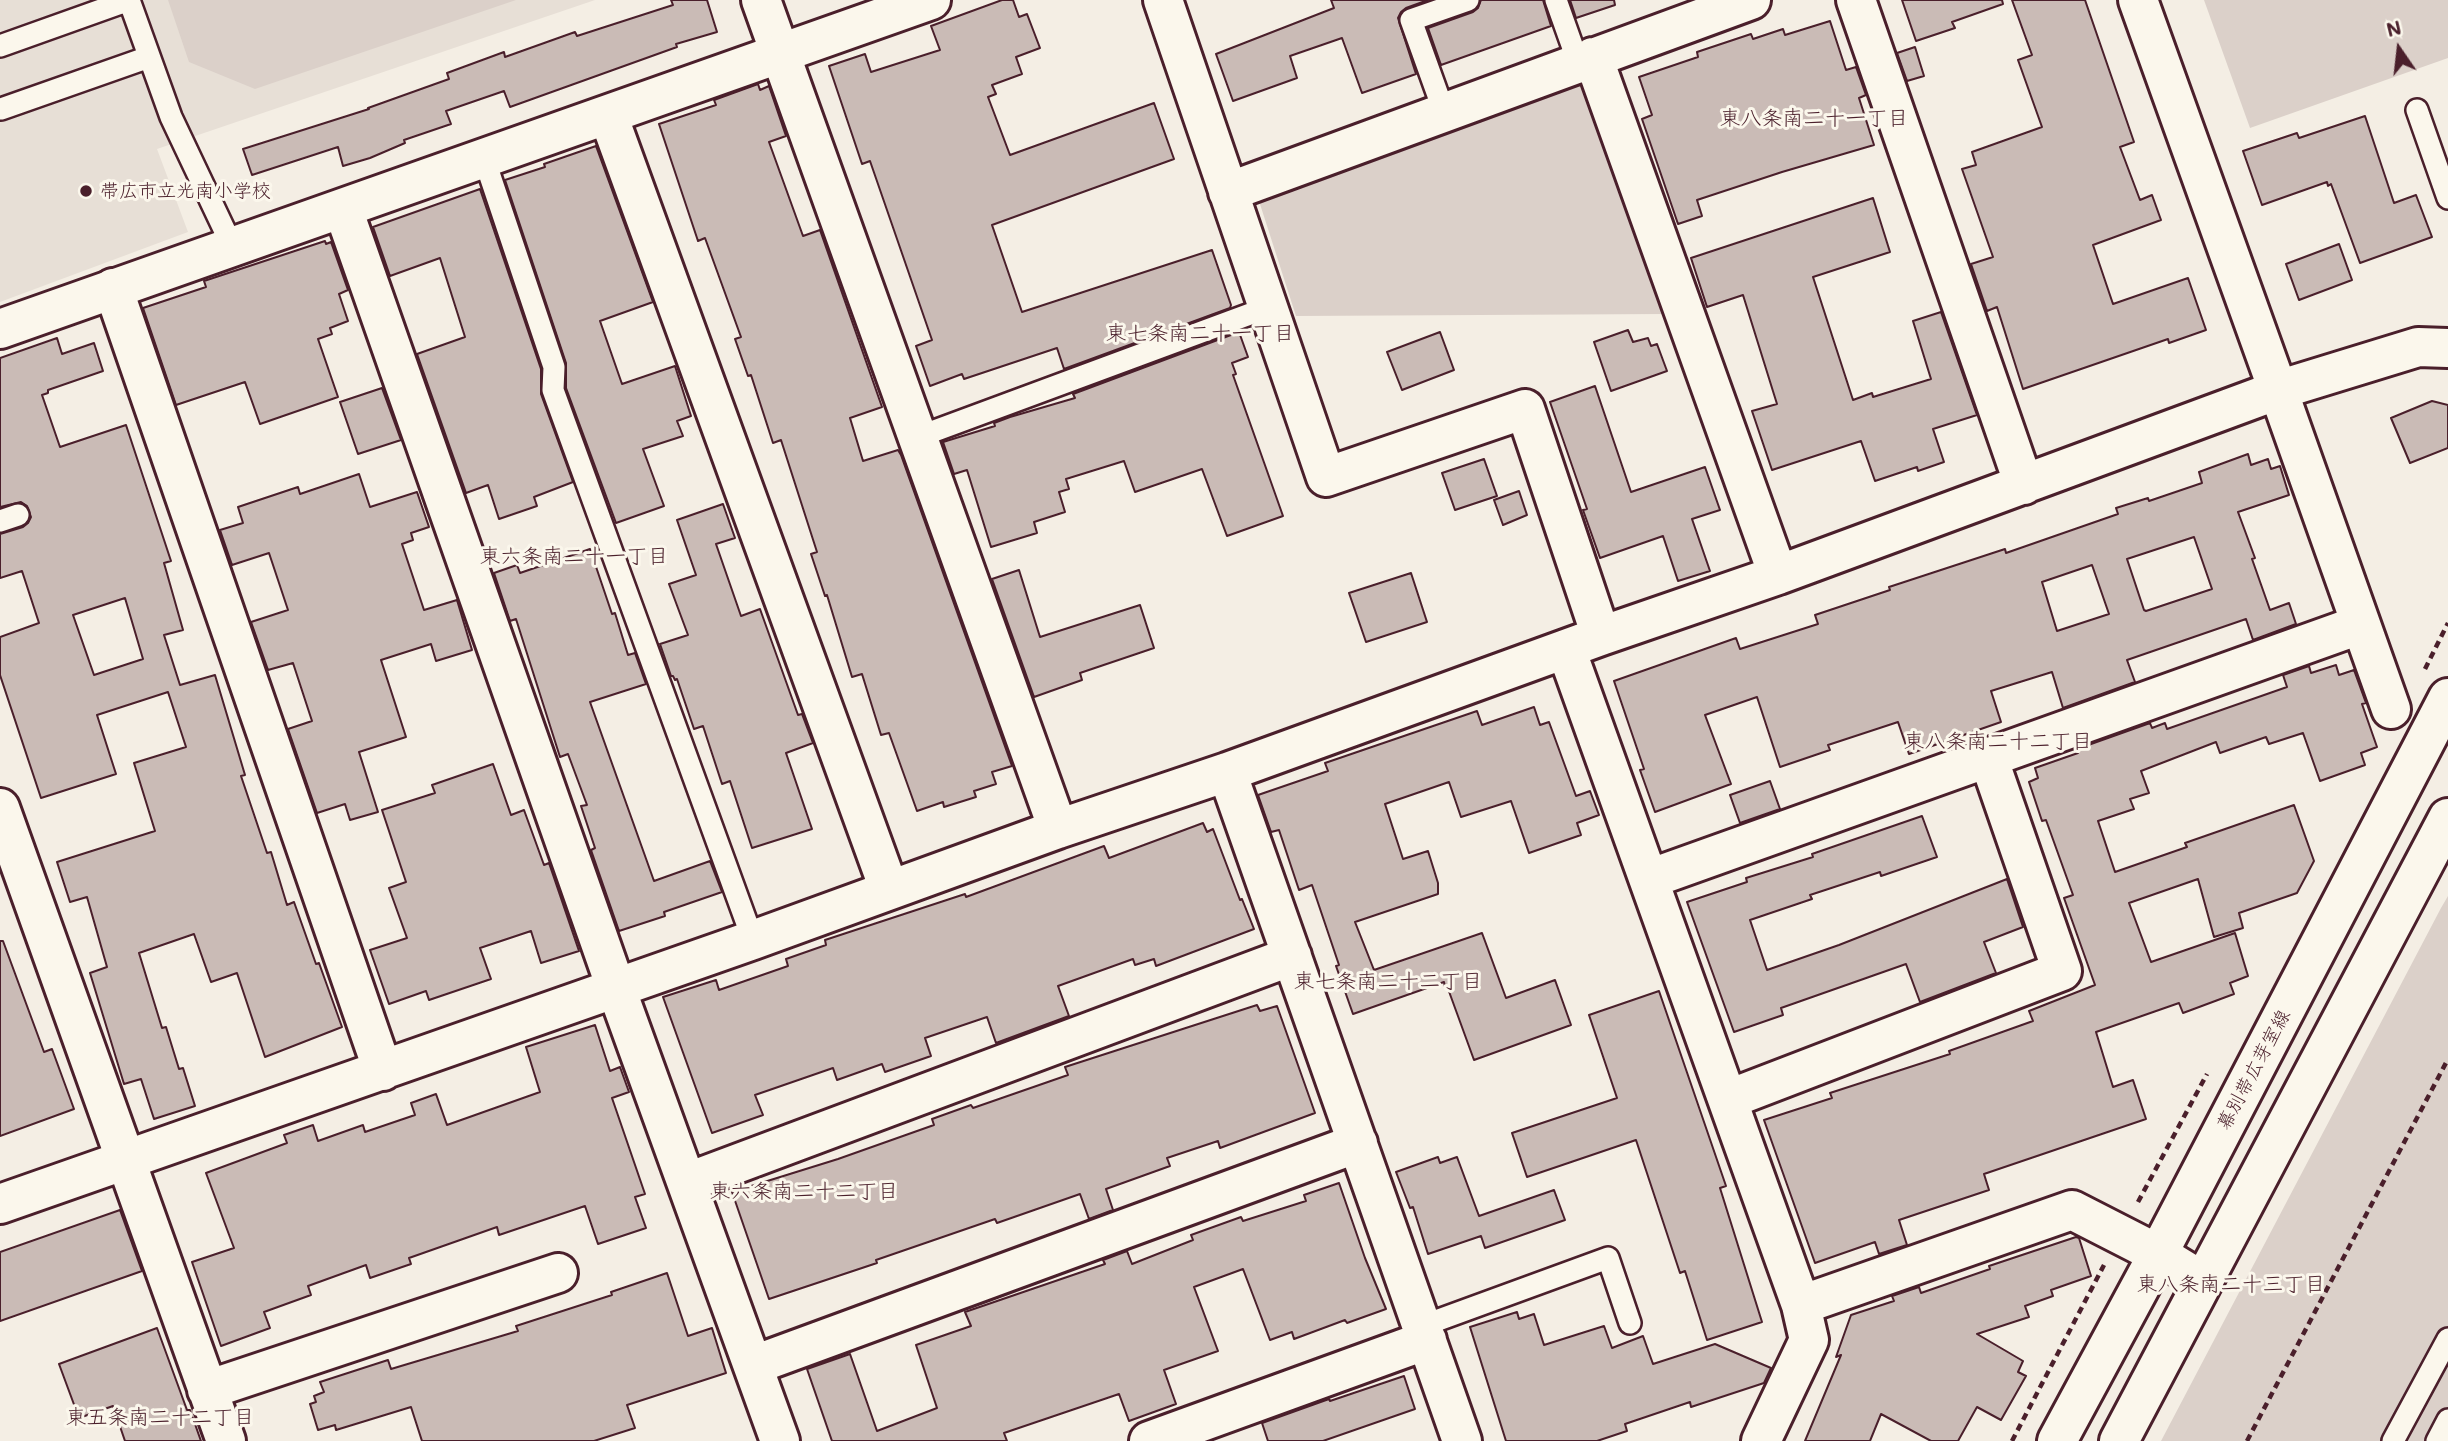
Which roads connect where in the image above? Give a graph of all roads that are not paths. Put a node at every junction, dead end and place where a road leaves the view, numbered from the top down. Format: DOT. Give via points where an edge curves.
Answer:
graph roads {
  1 [pos="129,0"];
  2 [pos="761,0"];
  3 [pos="931,0"];
  4 [pos="1163,0"];
  5 [pos="1468,0"];
  6 [pos="1556,0"];
  7 [pos="1856,0"];
  8 [pos="2138,0"];
  9 [pos="1731,3"];
  10 [pos="0,47"];
  11 [pos="779,54"];
  12 [pos="149,57"];
  13 [pos="1585,60"];
  14 [pos="1,110"];
  15 [pos="2417,110"];
  16 [pos="1444,112"];
  17 [pos="608,115"];
  18 [pos="484,158"];
  19 [pos="1228,192"];
  20 [pos="2448,198"];
  21 [pos="343,209"];
  22 [pos="233,248"];
  23 [pos="113,288"];
  24 [pos="1269,307"];
  25 [pos="0,328"];
  26 [pos="2448,348"];
  27 [pos="2278,390"];
  28 [pos="918,437"];
  29 [pos="2024,485"];
  30 [pos="1778,575"];
  31 [pos="2359,625"];
  32 [pos="1584,643"];
  33 [pos="2448,698"];
  34 [pos="2391,709"];
  35 [pos="1988,757"];
  36 [pos="1227,772"];
  37 [pos="0,808"];
  38 [pos="2448,818"];
  39 [pos="1058,830"];
  40 [pos="1649,879"];
  41 [pos="889,889"];
  42 [pos="753,940"];
  43 [pos="1292,956"];
  44 [pos="616,988"];
  45 [pos="383,1071"];
  46 [pos="1729,1099"];
  47 [pos="1358,1143"];
  48 [pos="125,1161"];
  49 [pos="688,1182"];
  50 [pos="0,1205"];
  51 [pos="2158,1254"];
  52 [pos="558,1273"];
  53 [pos="2202,1281"];
  54 [pos="1801,1305"];
  55 [pos="1630,1323"];
  56 [pos="1424,1333"];
  57 [pos="2448,1339"];
  58 [pos="754,1365"];
  59 [pos="207,1390"];
  60 [pos="2448,1420"];
  61 [pos="226,1441"];
  62 [pos="780,1441"];
  63 [pos="1149,1441"];
  64 [pos="1462,1441"];
  65 [pos="1761,1441"];
  66 [pos="2057,1441"];
  67 [pos="2119,1441"];
  68 [pos="2393,1441"];
  69 [pos="2437,1441"];
  1 -- 10 [label="lane"];
  1 -- 12 [label="lane"];
  2 -- 11 [label="street"];
  3 -- 11 [label="street"];
  4 -- 19 [label="street"];
  5 -- 16 [label="lane" via="1411,20"];
  6 -- 13 [label="lane"];
  7 -- 29 [label="street"];
  8 -- 27 [label="street"];
  9 -- 13 [label="street"];
  11 -- 17 [label="street"];
  11 -- 28 [label="street"];
  12 -- 14 [label="lane"];
  12 -- 22 [label="lane" via="171,117"];
  13 -- 16 [label="street"];
  13 -- 30 [label="street"];
  15 -- 20 [label="lane"];
  16 -- 19 [label="street"];
  17 -- 18 [label="street"];
  17 -- 41 [label="street"];
  18 -- 21 [label="street"];
  18 -- 42 [label="lane" via="554,367 553,390"];
  19 -- 24 [label="street"];
  21 -- 22 [label="street"];
  21 -- 44 [label="street"];
  22 -- 23 [label="street"];
  23 -- 25 [label="street"];
  23 -- 45 [label="street"];
  24 -- 28 [label="lane"];
  24 -- 32 [label="street" via="1326,477 1525,409"];
  26 -- 27 [label="street" via="2418,347"];
  27 -- 29 [label="street"];
  27 -- 31 [label="street"];
  28 -- 39 [label="street"];
  29 -- 30 [label="street"];
  30 -- 32 [label="street"];
  31 -- 34 [label="street"];
  31 -- 35 [label="street"];
  32 -- 36 [label="street"];
  32 -- 40 [label="street"];
  33 -- 51 [label="street, 幕別帯広芽室線"];
  35 -- 40 [label="street"];
  35 -- 46 [label="street" via="2062,971"];
  36 -- 39 [label="street"];
  36 -- 43 [label="street"];
  37 -- 48 [label="street"];
  38 -- 53 [label="street"];
  39 -- 41 [label="street"];
  40 -- 46 [label="street"];
  41 -- 42 [label="street"];
  42 -- 44 [label="street"];
  43 -- 47 [label="street"];
  43 -- 49 [label="street"];
  44 -- 45 [label="street"];
  44 -- 49 [label="street"];
  45 -- 48 [label="street"];
  46 -- 54 [label="street"];
  47 -- 56 [label="street"];
  47 -- 58 [label="street"];
  48 -- 50 [label="street"];
  48 -- 59 [label="street"];
  49 -- 58 [label="street"];
  51 -- 53 [label="street"];
  51 -- 54 [label="street" via="2073,1210"];
  51 -- 66 [label="street, 幕別帯広芽室線"];
  52 -- 59 [label="street"];
  53 -- 67 [label="street"];
  54 -- 65 [label="street" via="1809,1340"];
  55 -- 56 [label="lane" via="1608,1258"];
  56 -- 63 [label="street"];
  56 -- 64 [label="street"];
  57 -- 68 [label="lane"];
  58 -- 62 [label="street"];
  59 -- 61 [label="street"];
  60 -- 69 [label="lane"];
}
